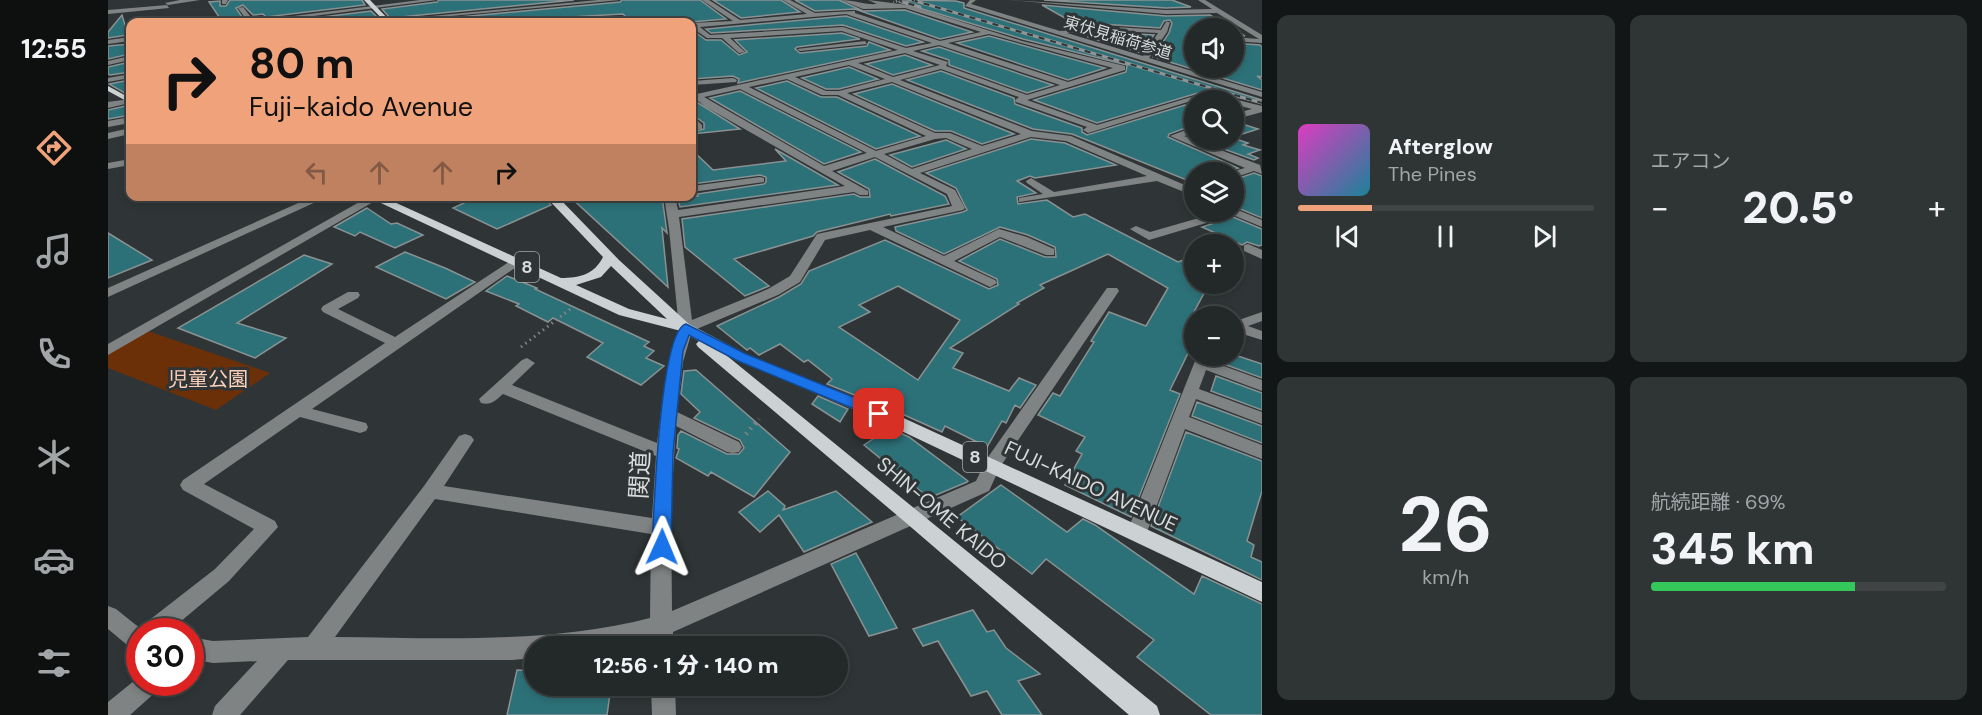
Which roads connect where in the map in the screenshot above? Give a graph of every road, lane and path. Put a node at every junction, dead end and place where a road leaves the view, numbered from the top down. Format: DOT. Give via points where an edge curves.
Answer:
graph roads {
  1 [pos="160,0"];
  2 [pos="197,0"];
  3 [pos="367,0"];
  4 [pos="434,0"];
  5 [pos="541,0"];
  6 [pos="611,0"];
  7 [pos="617,0"];
  8 [pos="705,0"];
  9 [pos="786,0"];
  10 [pos="844,0"];
  11 [pos="871,0"];
  12 [pos="921,0"];
  13 [pos="1012,0"];
  14 [pos="1050,0"];
  15 [pos="1201,0"];
  16 [pos="145,1"];
  17 [pos="416,1"];
  18 [pos="971,1"];
  19 [pos="189,2"];
  20 [pos="855,2"];
  21 [pos="893,2"];
  22 [pos="1058,3"];
  23 [pos="1083,3"];
  24 [pos="885,5"];
  25 [pos="167,6"];
  26 [pos="374,7"];
  27 [pos="863,7"];
  28 [pos="241,8"];
  29 [pos="523,8"];
  30 [pos="1219,11"];
  31 [pos="108,12"];
  32 [pos="845,12"];
  33 [pos="1166,12"];
  34 [pos="813,15"];
  35 [pos="250,18"];
  36 [pos="285,18"];
  37 [pos="384,18"];
  38 [pos="426,18"];
  39 [pos="622,18"];
  40 [pos="738,21"];
  41 [pos="696,26"];
  42 [pos="1092,28"];
  43 [pos="696,29"];
  44 [pos="838,29"];
  45 [pos="990,32"];
  46 [pos="1164,32"];
  47 [pos="769,33"];
  48 [pos="1060,33"];
  49 [pos="724,36"];
  50 [pos="1244,39"];
  51 [pos="1262,39"];
  52 [pos="126,40"];
  53 [pos="108,42"];
  54 [pos="780,42"];
  55 [pos="941,43"];
  56 [pos="865,44"];
  57 [pos="800,49"];
  58 [pos="906,51"];
  59 [pos="741,52"];
  60 [pos="887,55"];
  61 [pos="126,59"];
  62 [pos="1146,60"];
  63 [pos="108,63"];
  64 [pos="851,63"];
  65 [pos="941,67"];
  66 [pos="1121,68"];
  67 [pos="789,76"];
  68 [pos="126,77"];
  69 [pos="108,80"];
  70 [pos="893,80"];
  71 [pos="696,83"];
  72 [pos="1068,85"];
  73 [pos="741,86"];
  74 [pos="108,88"];
  75 [pos="839,93"];
  76 [pos="1262,95"];
  77 [pos="696,96"];
  78 [pos="696,97"];
  79 [pos="1025,97"];
  80 [pos="126,99"];
  81 [pos="126,102"];
  82 [pos="1184,102"];
  83 [pos="1244,104"];
  84 [pos="108,105"];
  85 [pos="1261,109"];
  86 [pos="1244,114"];
  87 [pos="126,121"];
  88 [pos="108,124"];
  89 [pos="1095,127"];
  90 [pos="126,132"];
  91 [pos="1184,133"];
  92 [pos="1030,134"];
  93 [pos="108,136"];
  94 [pos="934,136"];
  95 [pos="1068,138"];
  96 [pos="1184,139"];
  97 [pos="982,150"];
  98 [pos="1212,150"];
  99 [pos="876,154"];
  100 [pos="126,163"];
  101 [pos="108,166"];
  102 [pos="1259,168"];
  103 [pos="823,170"];
  104 [pos="1244,171"];
  105 [pos="912,172"];
  106 [pos="1156,177"];
  107 [pos="760,180"];
  108 [pos="1031,181"];
  109 [pos="1184,187"];
  110 [pos="696,188"];
  111 [pos="1052,195"];
  112 [pos="1023,200"];
  113 [pos="313,201"];
  114 [pos="366,201"];
  115 [pos="382,201"];
  116 [pos="555,201"];
  117 [pos="670,201"];
  118 [pos="674,214"];
  119 [pos="1244,216"];
  120 [pos="1197,222"];
  121 [pos="1262,224"];
  122 [pos="871,226"];
  123 [pos="1136,229"];
  124 [pos="1248,248"];
  125 [pos="1050,252"];
  126 [pos="1262,255"];
  127 [pos="609,257"];
  128 [pos="944,261"];
  129 [pos="515,262"];
  130 [pos="558,282"];
  131 [pos="990,283"];
  132 [pos="1112,291"];
  133 [pos="108,293"];
  134 [pos="353,295"];
  135 [pos="588,296"];
  136 [pos="1262,316"];
  137 [pos="1244,323"];
  138 [pos="686,328"];
  139 [pos="1244,330"];
  140 [pos="1262,336"];
  141 [pos="396,343"];
  142 [pos="521,347"];
  143 [pos="108,350"];
  144 [pos="526,363"];
  145 [pos="1200,366"];
  146 [pos="1218,366"];
  147 [pos="1262,386"];
  148 [pos="501,387"];
  149 [pos="1190,391"];
  150 [pos="486,399"];
  151 [pos="298,411"];
  152 [pos="669,415"];
  153 [pos="1262,418"];
  154 [pos="1179,420"];
  155 [pos="360,427"];
  156 [pos="465,440"];
  157 [pos="733,447"];
  158 [pos="1262,452"];
  159 [pos="665,453"];
  160 [pos="992,465"];
  161 [pos="431,491"];
  162 [pos="912,516"];
  163 [pos="662,528"];
  164 [pos="1137,532"];
  165 [pos="1262,592"];
  166 [pos="108,616"];
  167 [pos="168,618"];
  168 [pos="126,631"];
  169 [pos="662,636"];
  170 [pos="524,647"];
  171 [pos="314,648"];
  172 [pos="283,649"];
  173 [pos="204,650"];
  174 [pos="134,696"];
  175 [pos="663,696"];
  176 [pos="112,715"];
  177 [pos="224,715"];
  178 [pos="664,715"];
  179 [pos="1148,715"];
  1 -- 16 [label="street"];
  2 -- 19 [label="street"];
  3 -- 26 [label="main road"];
  4 -- 17 [label="street"];
  5 -- 29 [label="street" via="519,3"];
  6 -- 7 [label="street"];
  6 -- 29 [label="street"];
  6 -- 39 [label="street"];
  8 -- 40 [label="street"];
  9 -- 34 [label="street"];
  10 -- 20 [label="street"];
  11 -- 24 [label="street"];
  12 -- 21 [label="path, bridge"];
  13 -- 22 [label="street"];
  14 -- 22 [label="street"];
  15 -- 30 [label="street"];
  17 -- 26 [label="street"];
  18 -- 48 [label="street, 東伏見稲荷参道"];
  19 -- 25 [label="street"];
  20 -- 27 [label="street"];
  22 -- 23 [label="street"];
  23 -- 33 [label="street"];
  23 -- 42 [label="street"];
  24 -- 27 [label="street"];
  24 -- 45 [label="street" via="906,6"];
  25 -- 31 [label="street"];
  26 -- 36 [label="street"];
  26 -- 37 [label="main road"];
  27 -- 32 [label="street"];
  28 -- 35 [label="street"];
  29 -- 38 [label="street"];
  30 -- 33 [label="street"];
  30 -- 51 [label="street"];
  32 -- 34 [label="street"];
  32 -- 55 [label="street"];
  33 -- 46 [label="street"];
  34 -- 40 [label="street"];
  34 -- 44 [label="street"];
  40 -- 41 [label="street"];
  42 -- 46 [label="street"];
  42 -- 48 [label="street"];
  43 -- 49 [label="street" via="709,38"];
  44 -- 47 [label="street"];
  44 -- 56 [label="street"];
  44 -- 58 [label="street"];
  45 -- 55 [label="street"];
  45 -- 66 [label="street"];
  46 -- 62 [label="street"];
  47 -- 49 [label="street"];
  47 -- 54 [label="street"];
  48 -- 62 [label="street, 東伏見稲荷参道"];
  49 -- 59 [label="street"];
  50 -- 51 [label="street"];
  52 -- 53 [label="street"];
  55 -- 58 [label="street"];
  55 -- 72 [label="street"];
  56 -- 57 [label="street"];
  56 -- 60 [label="street"];
  58 -- 60 [label="street"];
  58 -- 65 [label="street" via="945,64"];
  60 -- 64 [label="street"];
  61 -- 63 [label="street"];
  62 -- 66 [label="street"];
  62 -- 76 [label="street, 東伏見稲荷参道"];
  64 -- 67 [label="street"];
  64 -- 70 [label="street"];
  65 -- 70 [label="street"];
  65 -- 79 [label="street"];
  66 -- 72 [label="street"];
  67 -- 71 [label="street"];
  67 -- 73 [label="street"];
  67 -- 75 [label="street" via="825,93"];
  68 -- 69 [label="street"];
  70 -- 75 [label="street"];
  70 -- 92 [label="street"];
  72 -- 79 [label="street"];
  73 -- 77 [label="street"];
  73 -- 99 [label="street"];
  74 -- 80 [label="main road"];
  75 -- 94 [label="street"];
  78 -- 103 [label="street"];
  79 -- 89 [label="street" via="1019,100"];
  81 -- 84 [label="street"];
  82 -- 89 [label="street"];
  83 -- 85 [label="street"];
  85 -- 86 [label="street"];
  87 -- 88 [label="street"];
  89 -- 95 [label="street"];
  90 -- 93 [label="street"];
  91 -- 96 [label="street" via="1175,136"];
  92 -- 95 [label="street"];
  92 -- 97 [label="street"];
  94 -- 97 [label="street" via="947,135"];
  94 -- 99 [label="street"];
  95 -- 106 [label="street"];
  97 -- 105 [label="street"];
  98 -- 102 [label="street"];
  99 -- 103 [label="street"];
  99 -- 105 [label="street"];
  100 -- 101 [label="street"];
  102 -- 104 [label="street"];
  103 -- 118 [label="street" via="860,191"];
  105 -- 122 [label="street" via="951,192 959,207"];
  106 -- 109 [label="street"];
  106 -- 111 [label="street"];
  107 -- 110 [label="street"];
  108 -- 111 [label="street"];
  111 -- 112 [label="street"];
  113 -- 133 [label="street"];
  114 -- 143 [label="street"];
  115 -- 129 [label="main road, FUJI-KAIDO AVENUE / 8"];
  116 -- 127 [label="main road, SHIN-OME KAIDO"];
  117 -- 118 [label="street"];
  118 -- 138 [label="street"];
  119 -- 121 [label="street"];
  120 -- 123 [label="street" via="1149,236"];
  122 -- 128 [label="street"];
  122 -- 138 [label="street" via="821,237 795,279"];
  124 -- 126 [label="street"];
  125 -- 128 [label="street" via="999,233"];
  127 -- 130 [label="main road" via="601,271 592,276"];
  127 -- 138 [label="main road, SHIN-OME KAIDO"];
  128 -- 131 [label="street"];
  129 -- 130 [label="main road, FUJI-KAIDO AVENUE / 8"];
  129 -- 141 [label="street"];
  130 -- 135 [label="main road, FUJI-KAIDO AVENUE / 8"];
  132 -- 160 [label="street"];
  134 -- 141 [label="street" via="328,309"];
  135 -- 138 [label="main road, FUJI-KAIDO AVENUE / 8" via="624,312"];
  135 -- 142 [label="path"];
  136 -- 137 [label="street"];
  138 -- 152 [label="street, 関道" via="676,351"];
  138 -- 160 [label="main road, FUJI-KAIDO AVENUE / 8" via="741,357"];
  138 -- 162 [label="main road, SHIN-OME KAIDO"];
  139 -- 140 [label="street"];
  141 -- 151 [label="street"];
  144 -- 148 [label="street"];
  145 -- 149 [label="street"];
  146 -- 147 [label="street"];
  148 -- 150 [label="street"];
  148 -- 159 [label="street"];
  149 -- 153 [label="street"];
  149 -- 154 [label="street"];
  151 -- 155 [label="street"];
  151 -- 167 [label="street" via="189,485 268,527 222,575"];
  152 -- 157 [label="street"];
  152 -- 159 [label="street, 関道"];
  154 -- 158 [label="street"];
  154 -- 164 [label="street"];
  156 -- 161 [label="street"];
  159 -- 163 [label="street, 関道"];
  160 -- 162 [label="street" via="983,486"];
  160 -- 164 [label="main road, FUJI-KAIDO AVENUE / 8"];
  161 -- 163 [label="street"];
  161 -- 171 [label="street"];
  162 -- 169 [label="street"];
  162 -- 179 [label="main road, SHIN-OME KAIDO"];
  163 -- 169 [label="street, 関道"];
  164 -- 165 [label="main road, FUJI-KAIDO AVENUE / 8"];
  166 -- 168 [label="street"];
  170 -- 171 [label="street"];
  171 -- 172 [label="street"];
  172 -- 173 [label="street"];
  172 -- 177 [label="street"];
  174 -- 176 [label="street"];
  175 -- 178 [label="street"];
}
